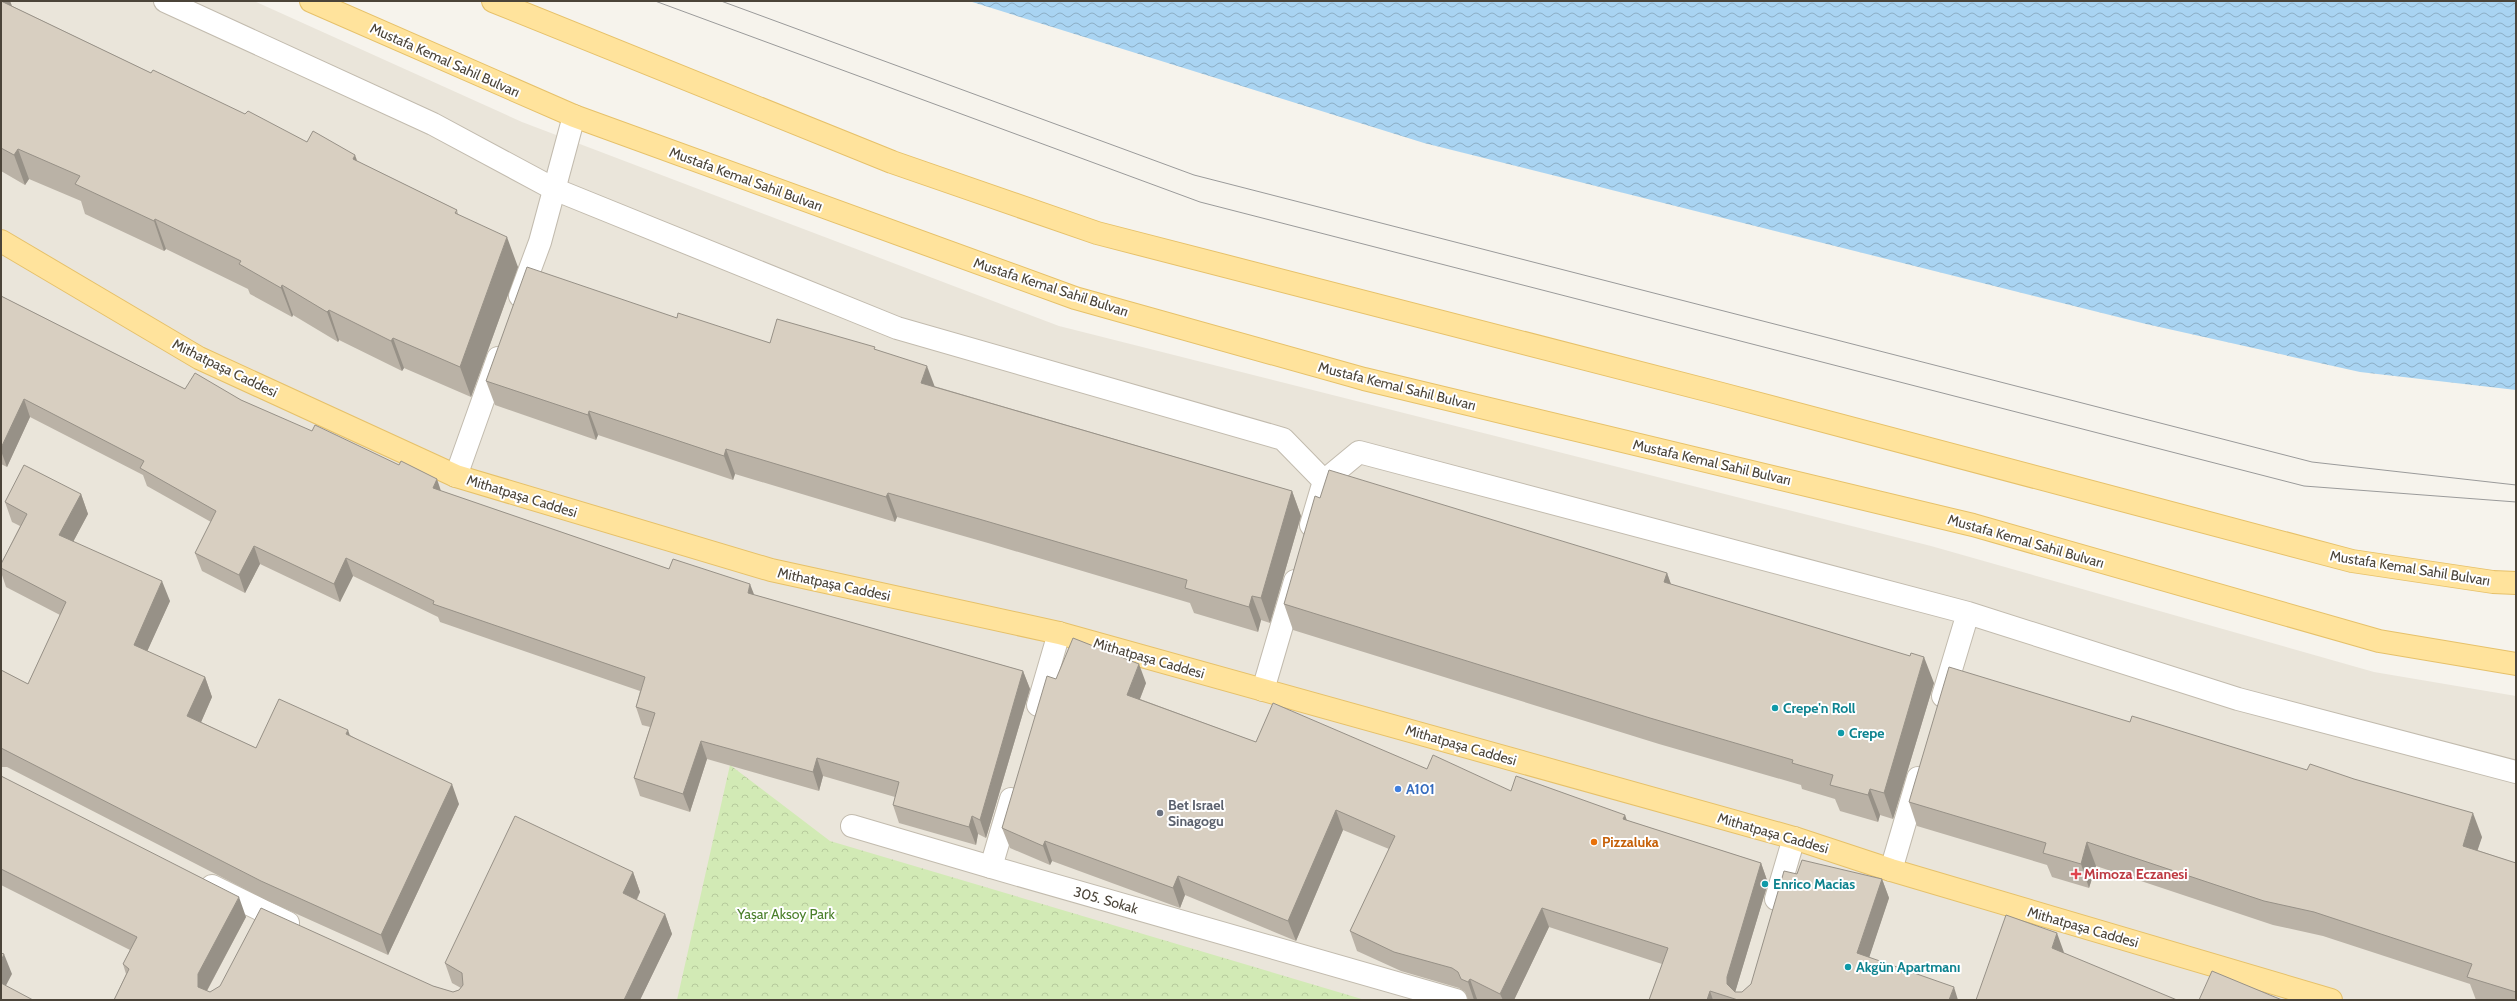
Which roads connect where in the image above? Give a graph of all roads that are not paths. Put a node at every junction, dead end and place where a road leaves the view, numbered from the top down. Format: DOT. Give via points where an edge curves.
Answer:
graph roads {
  1 [pos="165,1"];
  2 [pos="311,1"];
  3 [pos="493,1"];
  4 [pos="574,116"];
  5 [pos="554,188"];
  6 [pos="3,247"];
  7 [pos="514,314"];
  8 [pos="506,336"];
  9 [pos="456,476"];
  10 [pos="1324,481"];
  11 [pos="2516,583"];
  12 [pos="1968,613"];
  13 [pos="1059,633"];
  14 [pos="2516,664"];
  15 [pos="1263,690"];
  16 [pos="1938,712"];
  17 [pos="1033,724"];
  18 [pos="1924,758"];
  19 [pos="2516,772"];
  20 [pos="1018,776"];
  21 [pos="852,826"];
  22 [pos="1794,838"];
  23 [pos="991,867"];
  24 [pos="1891,870"];
  25 [pos="193,877"];
  26 [pos="263,912"];
  27 [pos="1771,916"];
  28 [pos="252,932"];
  29 [pos="309,932"];
  30 [pos="1429,996"];
  31 [pos="1456,1000"];
  32 [pos="2330,1000"];
  1 -- 5 [label="street" via="434,124"];
  2 -- 4 [label="main road, Mustafa Kemal Sahil Bulvarı"];
  3 -- 11 [label="main road, Mustafa Kemal Sahil Bulvarı" via="892,162 1097,233 1718,393 2352,561 2493,582"];
  4 -- 5 [label="street"];
  4 -- 14 [label="main road, Mustafa Kemal Sahil Bulvarı" via="1083,301 1364,379 1973,525 2379,641"];
  5 -- 7 [label="street" via="540,242"];
  5 -- 10 [label="street" via="897,328 1283,439"];
  6 -- 9 [label="main road, Mithatpaşa Caddesi" via="199,358"];
  8 -- 9 [label="street"];
  9 -- 13 [label="main road, Mithatpaşa Caddesi" via="771,570"];
  10 -- 12 [label="street" via="1359,452"];
  10 -- 15 [label="street"];
  12 -- 16 [label="street"];
  12 -- 19 [label="street" via="2238,699"];
  13 -- 15 [label="main road, Mithatpaşa Caddesi"];
  13 -- 17 [label="street"];
  15 -- 22 [label="main road, Mithatpaşa Caddesi"];
  18 -- 24 [label="street"];
  20 -- 23 [label="street"];
  21 -- 23 [label="street, 305. Sokak"];
  22 -- 24 [label="main road, Mithatpaşa Caddesi"];
  22 -- 27 [label="street"];
  23 -- 30 [label="street, 305. Sokak"];
  24 -- 32 [label="main road, Mithatpaşa Caddesi"];
  25 -- 26 [label="street"];
  26 -- 28 [label="street"];
  26 -- 29 [label="street"];
  30 -- 31 [label="street, 305. Sokak"];
}
